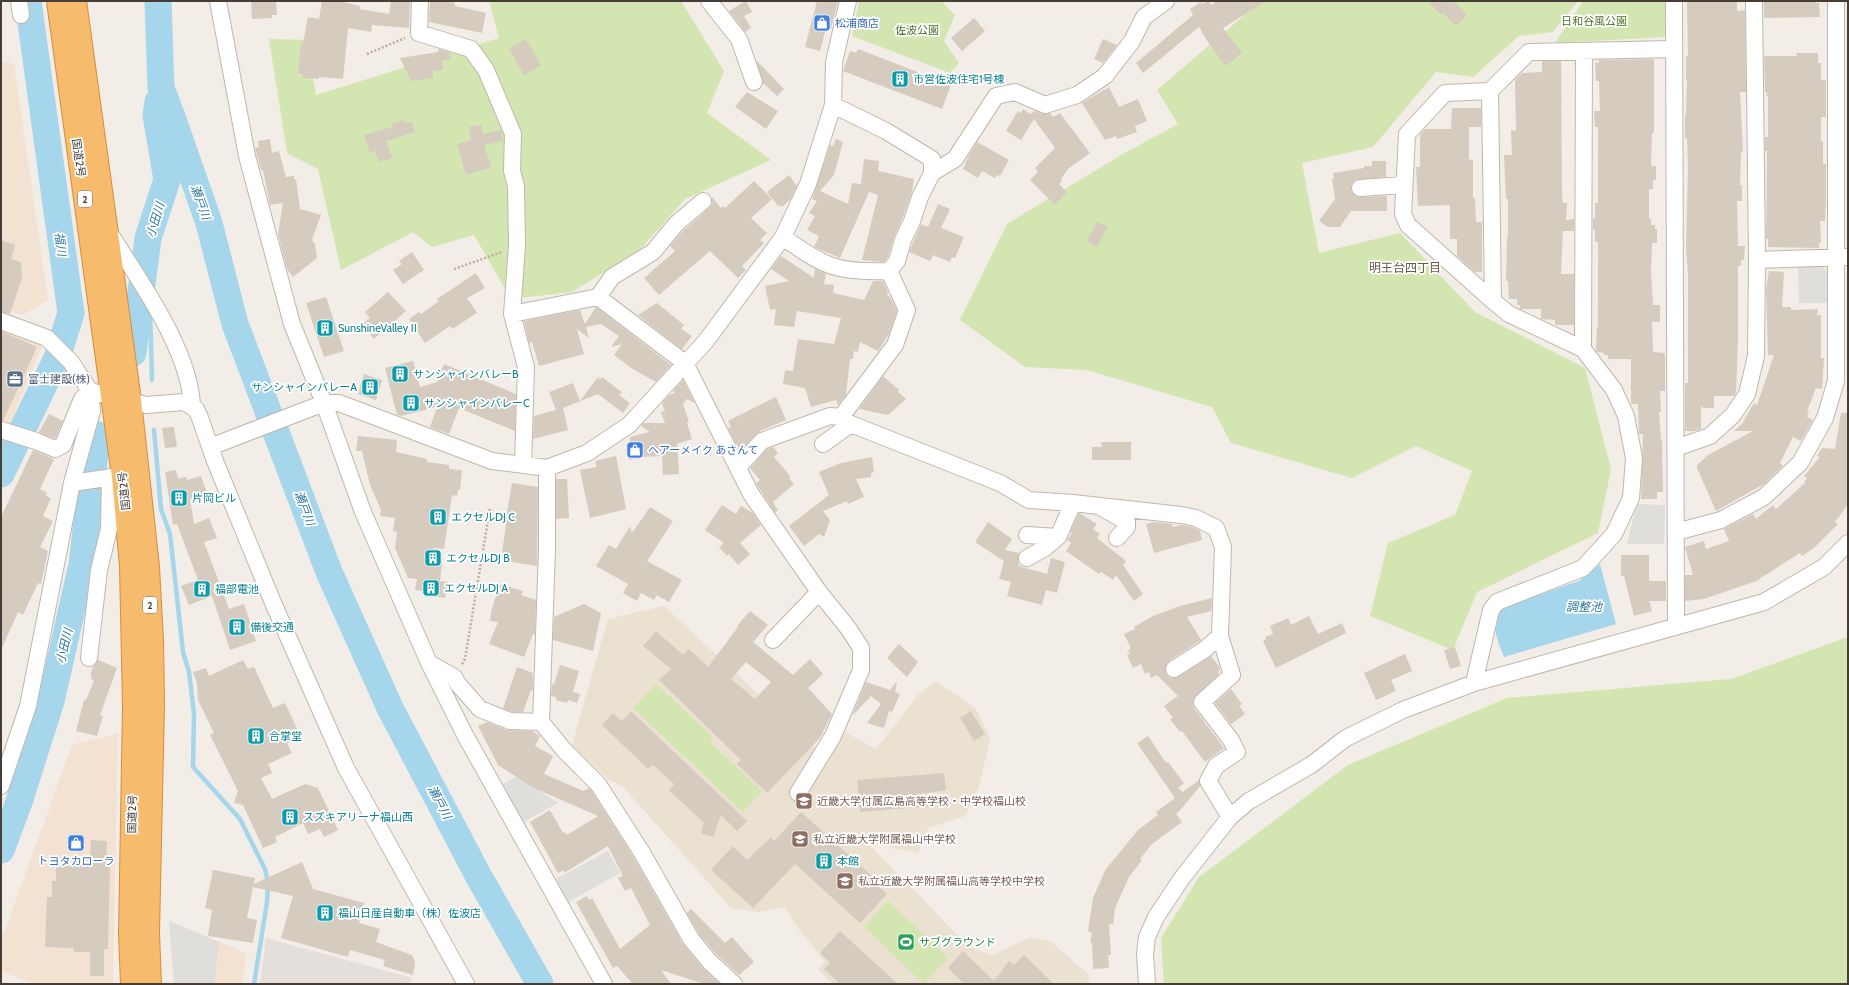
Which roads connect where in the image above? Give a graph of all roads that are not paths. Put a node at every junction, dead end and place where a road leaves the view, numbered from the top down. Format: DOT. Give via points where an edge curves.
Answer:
graph roads {
  1 [pos="58,1"];
  2 [pos="75,1"];
  3 [pos="218,1"];
  4 [pos="420,1"];
  5 [pos="709,1"];
  6 [pos="848,1"];
  7 [pos="1166,1"];
  8 [pos="1674,1"];
  9 [pos="1754,1"];
  10 [pos="1836,1"];
  11 [pos="1674,49"];
  12 [pos="1584,52"];
  13 [pos="754,82"];
  14 [pos="1490,91"];
  15 [pos="833,105"];
  16 [pos="932,174"];
  17 [pos="1404,185"];
  18 [pos="1360,188"];
  19 [pos="703,202"];
  20 [pos="107,229"];
  21 [pos="783,237"];
  22 [pos="1842,257"];
  23 [pos="1757,260"];
  24 [pos="890,271"];
  25 [pos="598,297"];
  26 [pos="1493,302"];
  27 [pos="512,314"];
  28 [pos="1,321"];
  29 [pos="1583,349"];
  30 [pos="685,363"];
  31 [pos="90,391"];
  32 [pos="121,399"];
  33 [pos="321,404"];
  34 [pos="192,406"];
  35 [pos="846,420"];
  36 [pos="4,431"];
  37 [pos="823,444"];
  38 [pos="217,445"];
  39 [pos="1676,448"];
  40 [pos="523,465"];
  41 [pos="738,467"];
  42 [pos="547,468"];
  43 [pos="118,476"];
  44 [pos="75,482"];
  45 [pos="1073,503"];
  46 [pos="1097,505"];
  47 [pos="1676,532"];
  48 [pos="1027,535"];
  49 [pos="1058,537"];
  50 [pos="1117,538"];
  51 [pos="1848,543"];
  52 [pos="1027,558"];
  53 [pos="819,592"];
  54 [pos="1676,626"];
  55 [pos="1220,636"];
  56 [pos="773,640"];
  57 [pos="89,658"];
  58 [pos="429,663"];
  59 [pos="1174,669"];
  60 [pos="1474,683"];
  61 [pos="541,722"];
  62 [pos="1,786"];
  63 [pos="798,793"];
  64 [pos="1230,817"];
  65 [pos="461,981"];
  66 [pos="132,984"];
  67 [pos="150,984"];
  68 [pos="604,984"];
  69 [pos="734,984"];
  70 [pos="1147,984"];
  1 -- 32 [label="highway, 国道2号 / 2"];
  2 -- 20 [label="highway, 国道2号 / 2"];
  3 -- 33 [label="street" via="249,163 292,324"];
  4 -- 27 [label="street" via="419,33 471,49 486,70 513,134 512,171 516,186 517,246"];
  5 -- 13 [label="street" via="739,39"];
  6 -- 15 [label="street" via="834,62"];
  7 -- 16 [label="street" via="1144,17 1132,41 1105,76 1077,95 1045,104 1014,92 996,96 955,159"];
  8 -- 11 [label="street"];
  9 -- 23 [label="street"];
  10 -- 22 [label="street"];
  11 -- 12 [label="street"];
  11 -- 39 [label="street"];
  12 -- 14 [label="street" via="1529,52"];
  12 -- 29 [label="street"];
  14 -- 17 [label="street" via="1444,93 1407,134"];
  14 -- 26 [label="street"];
  15 -- 16 [label="street" via="886,131 932,160"];
  15 -- 21 [label="street" via="808,184"];
  16 -- 24 [label="street" via="920,197 897,261"];
  17 -- 18 [label="street"];
  17 -- 26 [label="street" via="1403,214 1408,225"];
  19 -- 25 [label="street" via="676,224 653,252 612,277"];
  20 -- 32 [label="highway, 国道2号 / 2"];
  20 -- 34 [label="street" via="175,341 192,391"];
  21 -- 24 [label="street" via="810,256 832,267 861,272"];
  21 -- 30 [label="street" via="711,335"];
  22 -- 23 [label="street"];
  22 -- 47 [label="street" via="1836,381 1825,418 1800,463 1764,497 1721,520"];
  23 -- 39 [label="street" via="1756,356 1747,394 1733,415 1710,436"];
  24 -- 35 [label="street" via="907,310 895,345"];
  25 -- 27 [label="street"];
  25 -- 30 [label="street"];
  26 -- 29 [label="street" via="1509,314"];
  27 -- 40 [label="street" via="526,367"];
  28 -- 31 [label="street" via="47,338 71,362"];
  29 -- 60 [label="street" via="1614,390 1626,416 1634,458 1630,498 1614,534 1583,568 1496,602 1491,610"];
  30 -- 41 [label="street"];
  30 -- 42 [label="street" via="629,425 587,454"];
  31 -- 32 [label="street"];
  31 -- 36 [label="street" via="82,398 63,445 55,449"];
  31 -- 44 [label="street" via="92,411"];
  32 -- 34 [label="street" via="146,406 176,401"];
  32 -- 43 [label="highway, 国道2号 / 2"];
  33 -- 38 [label="street"];
  33 -- 40 [label="street" via="339,403 492,461"];
  33 -- 58 [label="street"];
  34 -- 38 [label="street"];
  35 -- 37 [label="street"];
  35 -- 41 [label="street" via="830,416 762,441"];
  35 -- 45 [label="street" via="990,479 1029,500"];
  38 -- 65 [label="street" via="274,605 346,768"];
  39 -- 47 [label="street"];
  40 -- 42 [label="street"];
  41 -- 53 [label="street" via="751,494"];
  42 -- 61 [label="street"];
  43 -- 44 [label="street"];
  43 -- 57 [label="street" via="99,570"];
  43 -- 66 [label="highway, 国道2号 / 2" via="131,566 134,643 130,934"];
  43 -- 67 [label="highway, 国道2号 / 2" via="148,567 153,704 148,933"];
  44 -- 62 [label="street" via="28,706"];
  45 -- 46 [label="street"];
  45 -- 49 [label="street"];
  46 -- 50 [label="street" via="1127,522 1127,527"];
  46 -- 55 [label="street" via="1181,515 1196,518 1216,528 1223,547"];
  47 -- 54 [label="street"];
  48 -- 49 [label="street"];
  49 -- 52 [label="street"];
  51 -- 54 [label="street" via="1824,567 1764,602"];
  53 -- 56 [label="street"];
  53 -- 63 [label="street" via="861,648 861,670 833,736"];
  54 -- 60 [label="street"];
  55 -- 59 [label="street" via="1204,650"];
  55 -- 64 [label="street" via="1232,675 1202,702 1237,752 1216,766 1208,782"];
  58 -- 61 [label="street" via="454,677 480,709 510,721"];
  58 -- 68 [label="street" via="492,786"];
  60 -- 64 [label="street" via="1403,710 1346,738 1310,765 1249,801"];
  61 -- 69 [label="street" via="564,750 598,784 641,851 691,939 710,962"];
  64 -- 70 [label="street" via="1182,878 1156,917 1147,937"];
}
